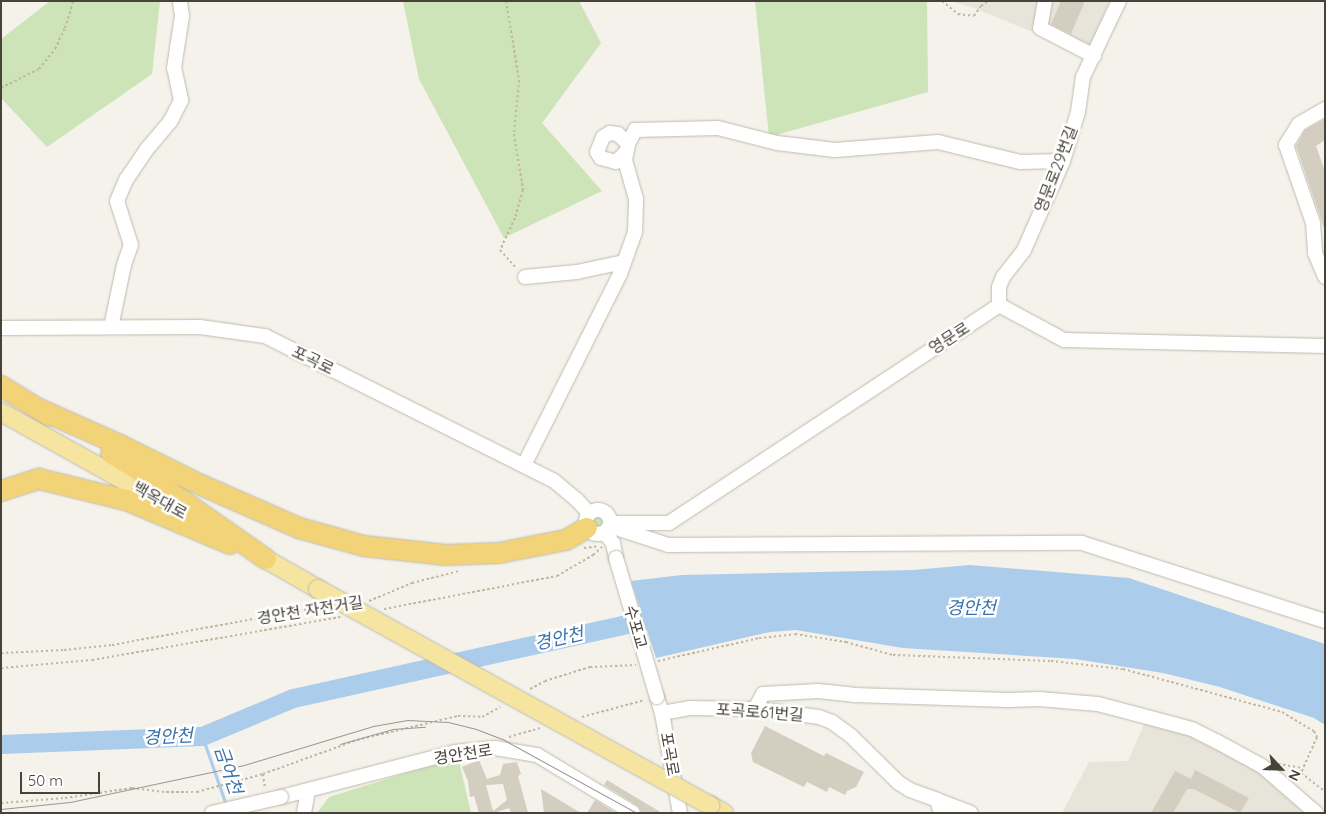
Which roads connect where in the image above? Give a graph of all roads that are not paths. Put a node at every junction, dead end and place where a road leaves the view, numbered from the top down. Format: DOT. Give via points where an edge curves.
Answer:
graph roads {
  1 [pos="180,1"];
  2 [pos="1045,1"];
  3 [pos="1119,1"];
  4 [pos="1094,56"];
  5 [pos="1325,109"];
  6 [pos="1063,161"];
  7 [pos="624,262"];
  8 [pos="525,277"];
  9 [pos="1325,277"];
  10 [pos="1000,305"];
  11 [pos="111,327"];
  12 [pos="1,328"];
  13 [pos="1325,346"];
  14 [pos="2,386"];
  15 [pos="39,410"];
  16 [pos="1,412"];
  17 [pos="524,465"];
  18 [pos="1,491"];
  19 [pos="601,528"];
  20 [pos="616,558"];
  21 [pos="266,559"];
  22 [pos="1325,621"];
  23 [pos="657,697"];
  24 [pos="755,709"];
  25 [pos="662,713"];
  26 [pos="308,791"];
  27 [pos="939,806"];
  28 [pos="717,809"];
  29 [pos="212,813"];
  30 [pos="304,813"];
  31 [pos="633,813"];
  32 [pos="680,813"];
  33 [pos="971,813"];
  34 [pos="1316,813"];
  1 -- 11 [label="street" via="182,16 174,68 181,100 170,122 126,180 117,200 131,245"];
  2 -- 4 [label="street" via="1040,28"];
  3 -- 4 [label="street, 영문로29번길"];
  4 -- 6 [label="street, 영문로29번길" via="1083,77 1078,112"];
  5 -- 9 [label="street" via="1299,124 1286,145 1313,223 1315,253"];
  6 -- 7 [label="street" via="1020,162 938,142 835,150 777,143 718,128 635,130 625,160 636,199 636,232"];
  6 -- 10 [label="street, 영문로29번길" via="1024,250 1003,276 999,286"];
  7 -- 8 [label="street" via="577,272"];
  7 -- 17 [label="street"];
  10 -- 13 [label="street" via="1064,340"];
  10 -- 19 [label="street, 영문로" via="669,523"];
  11 -- 12 [label="street, 포곡로"];
  11 -- 17 [label="street, 포곡로" via="200,327 265,336"];
  14 -- 15 [label="highway"];
  15 -- 19 [label="highway" via="299,528 364,546 446,555 499,553 566,540"];
  15 -- 21 [label="highway" via="144,474"];
  16 -- 21 [label="main road, 백옥대로"];
  17 -- 19 [label="street, 포곡로" via="553,480 577,500"];
  18 -- 21 [label="highway" via="39,478 126,500"];
  19 -- 20 [label="street, 포곡로" via="612,544"];
  19 -- 22 [label="street" via="668,545 1082,544"];
  20 -- 23 [label="street, 수포교, bridge"];
  21 -- 28 [label="main road, 백옥대로, bridge"];
  23 -- 25 [label="street, 포곡로"];
  24 -- 25 [label="street, 포곡로61번길" via="690,708"];
  24 -- 27 [label="street, 포곡로61번길" via="801,713 832,722 852,736 899,783"];
  24 -- 34 [label="street" via="762,694 818,691 1008,700 1039,698 1098,704 1192,729 1262,766"];
  25 -- 32 [label="street, 포곡로"];
  26 -- 29 [label="street, 경안천로, bridge"];
  26 -- 30 [label="street"];
  26 -- 31 [label="street, 경안천로" via="455,752 496,748 536,755"];
  27 -- 33 [label="street, 포곡로61번길"];
}
